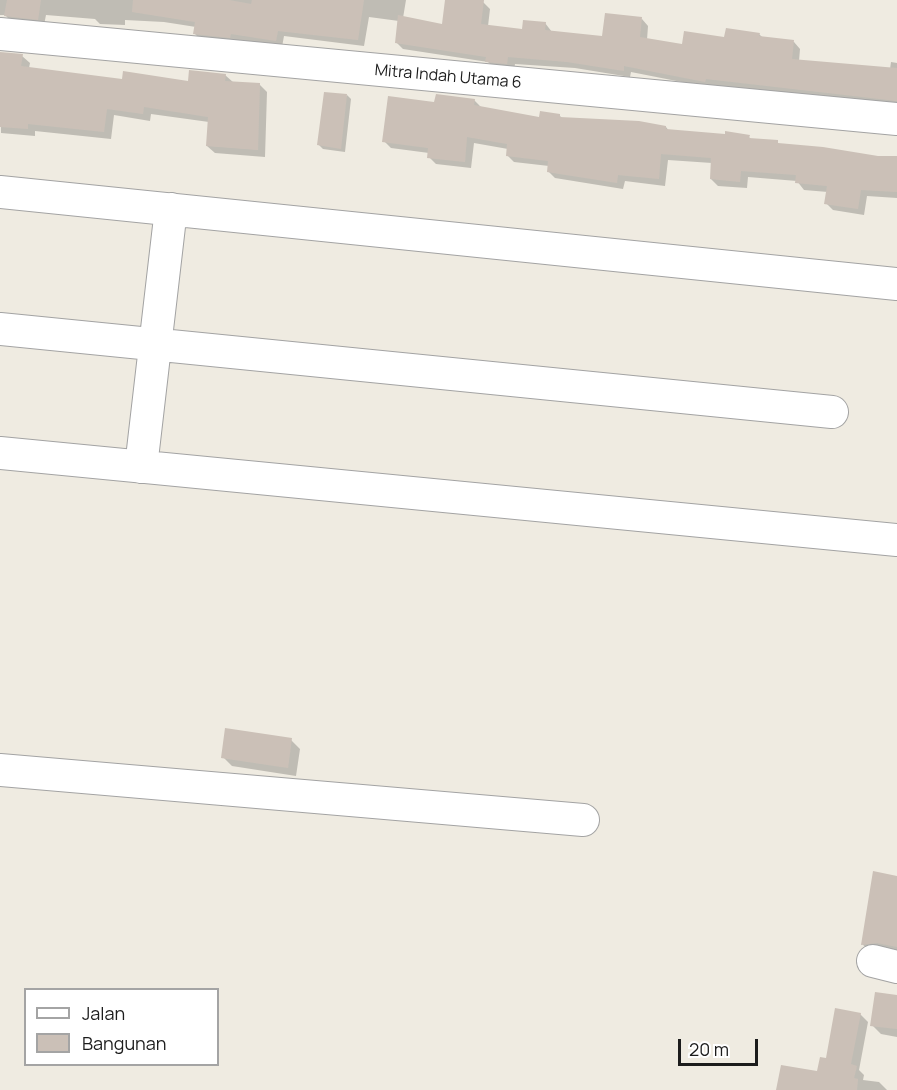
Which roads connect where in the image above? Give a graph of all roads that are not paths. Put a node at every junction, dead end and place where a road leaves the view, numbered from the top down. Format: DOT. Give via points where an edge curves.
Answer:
graph roads {
  1 [pos="0,34"];
  2 [pos="897,119"];
  3 [pos="0,192"];
  4 [pos="171,209"];
  5 [pos="897,284"];
  6 [pos="0,329"];
  7 [pos="158,345"];
  8 [pos="832,412"];
  9 [pos="0,453"];
  10 [pos="141,467"];
  11 [pos="897,540"];
  12 [pos="0,770"];
  13 [pos="584,820"];
  1 -- 2 [label="street, Mitra Indah Utama 6"];
  3 -- 4 [label="street"];
  4 -- 5 [label="street"];
  4 -- 7 [label="street"];
  6 -- 7 [label="street"];
  7 -- 8 [label="street"];
  7 -- 10 [label="street"];
  9 -- 10 [label="street"];
  10 -- 11 [label="street"];
  12 -- 13 [label="street"];
}
